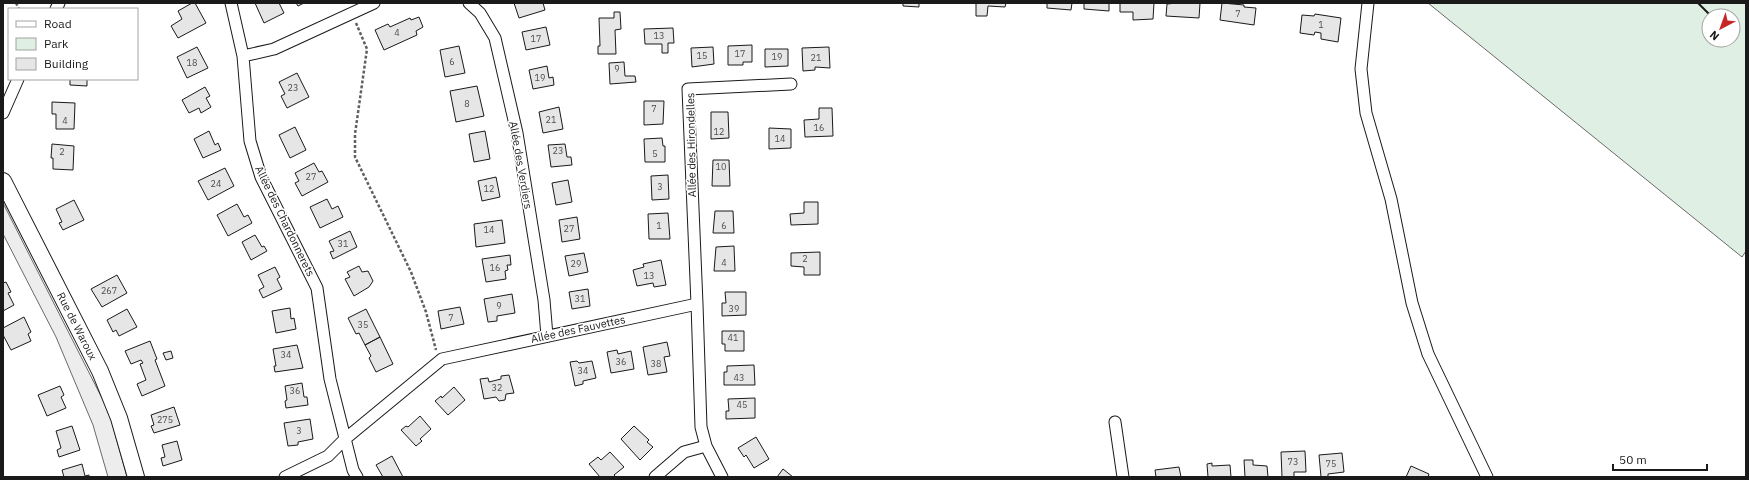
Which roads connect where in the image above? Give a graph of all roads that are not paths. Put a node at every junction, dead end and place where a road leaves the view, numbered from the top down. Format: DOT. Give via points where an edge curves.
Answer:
graph roads {
  1 [pos="231,3"];
  2 [pos="374,3"];
  3 [pos="469,3"];
  4 [pos="1368,3"];
  5 [pos="243,56"];
  6 [pos="18,80"];
  7 [pos="791,84"];
  8 [pos="3,113"];
  9 [pos="3,181"];
  10 [pos="696,304"];
  11 [pos="547,336"];
  12 [pos="1115,422"];
  13 [pos="345,439"];
  14 [pos="706,446"];
  15 [pos="136,477"];
  16 [pos="285,477"];
  17 [pos="357,477"];
  18 [pos="655,477"];
  19 [pos="722,477"];
  20 [pos="1123,477"];
  21 [pos="1487,477"];
  1 -- 5 [label="street, Allée des Chardonnerets"];
  2 -- 5 [label="street" via="274,49"];
  3 -- 11 [label="street, Allée des Verdiers" via="480,13 495,38 516,133 544,300"];
  4 -- 21 [label="street" via="1361,69 1366,113 1391,199 1414,310 1428,354"];
  5 -- 13 [label="street, Allée des Chardonnerets" via="250,141 261,177 317,288 330,379"];
  6 -- 8 [label="street"];
  7 -- 10 [label="street, Allée des Hirondelles" via="688,89"];
  9 -- 15 [label="street, Rue de Waroux" via="100,371 119,418"];
  10 -- 11 [label="street, Allée des Fauvettes"];
  10 -- 14 [label="street" via="701,427"];
  11 -- 13 [label="street, Allée des Fauvettes" via="442,359"];
  12 -- 20 [label="street"];
  13 -- 16 [label="street, Allée des Fauvettes" via="328,456"];
  13 -- 17 [label="street"];
  14 -- 18 [label="street" via="684,452"];
  14 -- 19 [label="street"];
}
